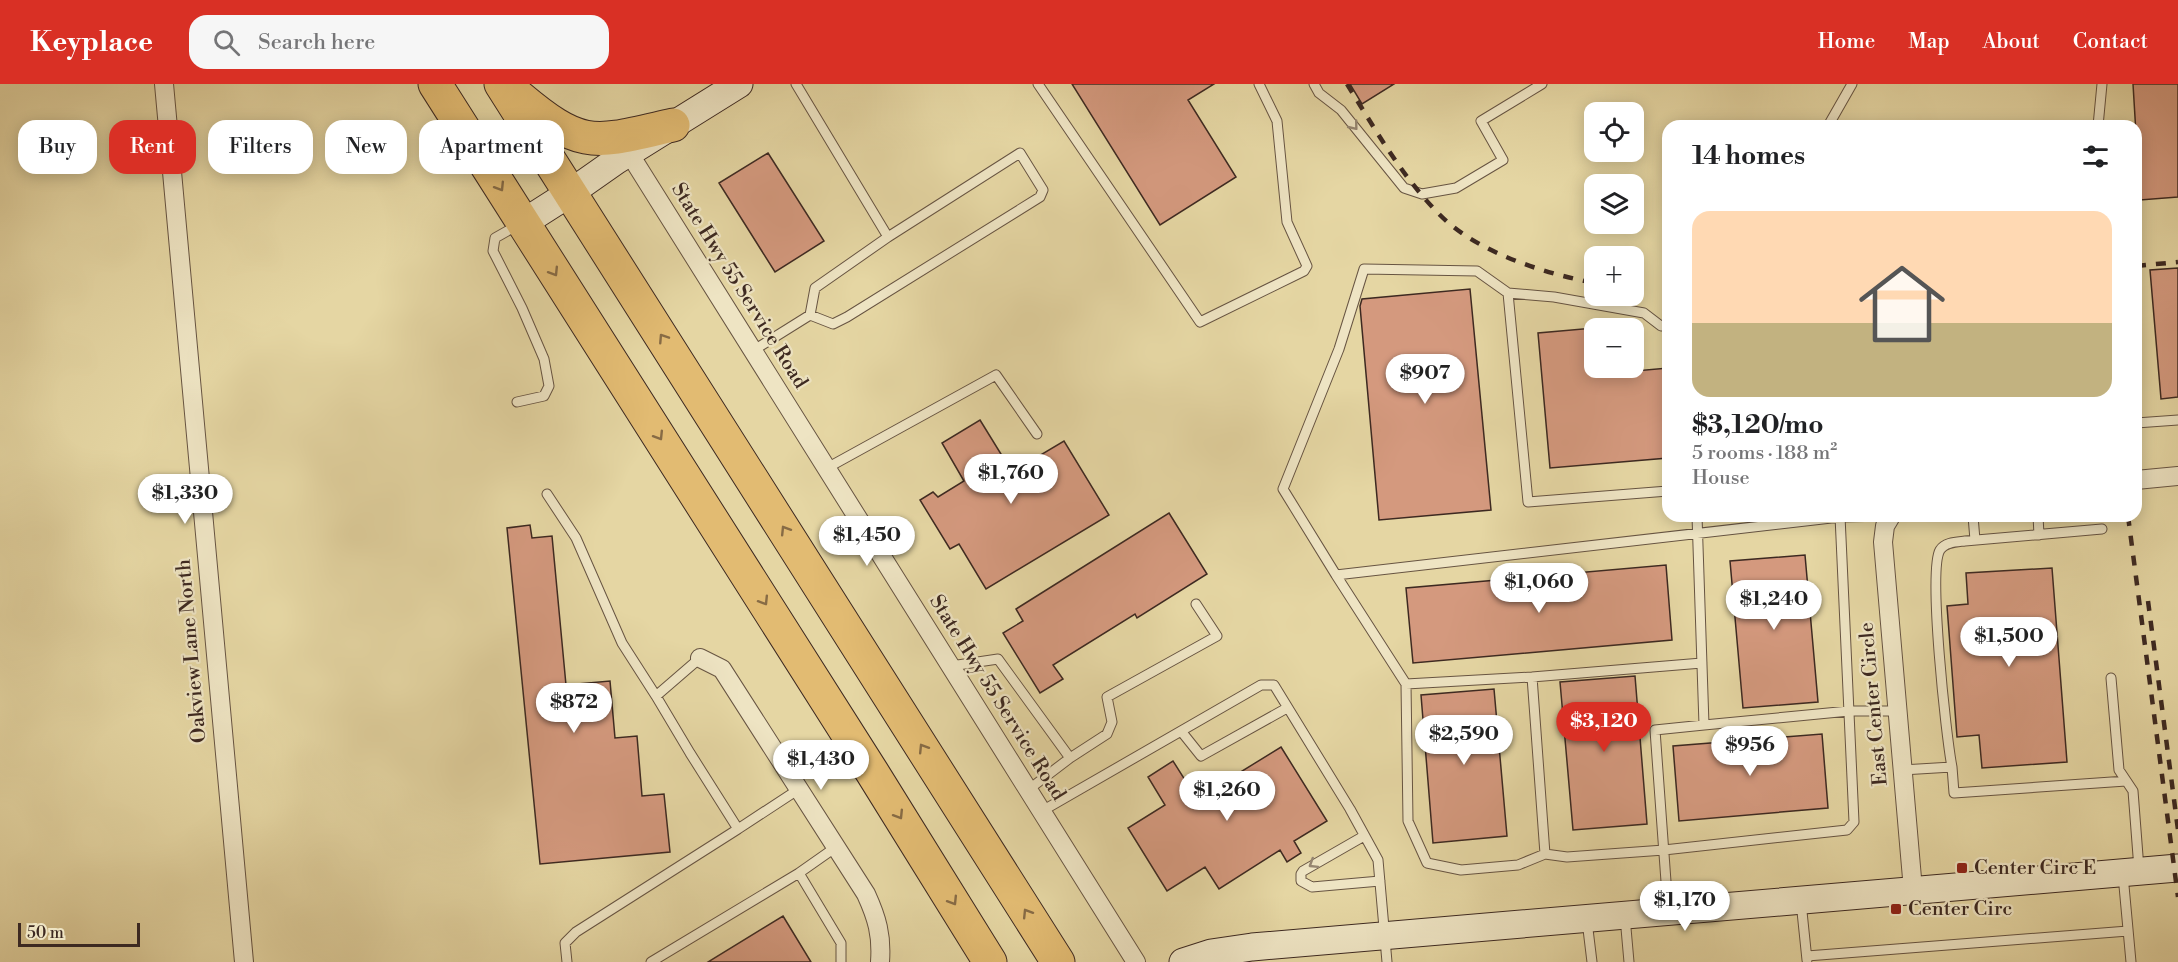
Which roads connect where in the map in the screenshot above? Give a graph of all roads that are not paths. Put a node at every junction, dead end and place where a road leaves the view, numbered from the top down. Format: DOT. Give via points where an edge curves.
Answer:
graph roads {
  1 [pos="164,84"];
  2 [pos="435,84"];
  3 [pos="502,84"];
  4 [pos="739,84"];
  5 [pos="796,84"];
  6 [pos="1038,84"];
  7 [pos="1259,84"];
  8 [pos="1314,84"];
  9 [pos="1542,84"];
  10 [pos="1852,84"];
  11 [pos="2102,84"];
  12 [pos="1831,120"];
  13 [pos="2099,120"];
  14 [pos="673,125"];
  15 [pos="629,153"];
  16 [pos="570,193"];
  17 [pos="523,223"];
  18 [pos="888,237"];
  19 [pos="1508,293"];
  20 [pos="810,315"];
  21 [pos="1662,326"];
  22 [pos="754,350"];
  23 [pos="517,402"];
  24 [pos="2178,420"];
  25 [pos="2142,423"];
  26 [pos="1037,434"];
  27 [pos="827,468"];
  28 [pos="2178,476"];
  29 [pos="2142,479"];
  30 [pos="1662,491"];
  31 [pos="547,494"];
  32 [pos="1697,522"];
  33 [pos="1790,522"];
  34 [pos="1840,522"];
  35 [pos="1887,522"];
  36 [pos="1973,522"];
  37 [pos="2038,522"];
  38 [pos="2102,529"];
  39 [pos="1698,533"];
  40 [pos="2039,535"];
  41 [pos="1975,540"];
  42 [pos="1336,575"];
  43 [pos="1196,604"];
  44 [pos="700,658"];
  45 [pos="1702,663"];
  46 [pos="951,666"];
  47 [pos="1532,677"];
  48 [pos="2111,678"];
  49 [pos="1406,684"];
  50 [pos="656,696"];
  51 [pos="1287,708"];
  52 [pos="1849,711"];
  53 [pos="1897,711"];
  54 [pos="1704,725"];
  55 [pos="1181,731"];
  56 [pos="1070,758"];
  57 [pos="1952,767"];
  58 [pos="1902,770"];
  59 [pos="2126,781"];
  60 [pos="799,789"];
  61 [pos="1028,790"];
  62 [pos="1041,811"];
  63 [pos="738,829"];
  64 [pos="1364,836"];
  65 [pos="836,847"];
  66 [pos="1664,850"];
  67 [pos="1545,854"];
  68 [pos="2178,868"];
  69 [pos="2131,872"];
  70 [pos="799,873"];
  71 [pos="1380,882"];
  72 [pos="1912,890"];
  73 [pos="1801,900"];
  74 [pos="1668,911"];
  75 [pos="1624,915"];
  76 [pos="1587,918"];
  77 [pos="2128,931"];
  78 [pos="1385,949"];
  79 [pos="1807,959"];
  80 [pos="244,962"];
  81 [pos="567,962"];
  82 [pos="651,962"];
  83 [pos="841,962"];
  84 [pos="880,962"];
  85 [pos="990,962"];
  86 [pos="1058,962"];
  87 [pos="1136,962"];
  88 [pos="1184,962"];
  89 [pos="1592,962"];
  90 [pos="1629,962"];
  91 [pos="2131,962"];
  1 -- 80 [label="street, Oakview Lane North"];
  2 -- 17 [label="highway, one-way"];
  3 -- 14 [label="highway" via="569,134 588,140 607,140"];
  3 -- 16 [label="highway"];
  4 -- 14 [label="street"];
  5 -- 18 [label="lane"];
  6 -- 7 [label="lane" via="1200,322 1304,271 1307,266 1287,222 1277,121"];
  8 -- 9 [label="lane, one-way" via="1341,110 1404,188 1422,194 1456,188 1503,160 1481,121"];
  10 -- 12 [label="lane"];
  11 -- 13 [label="lane"];
  14 -- 15 [label="street"];
  15 -- 16 [label="street"];
  15 -- 22 [label="street, State Hwy 55 Service Road"];
  16 -- 17 [label="street"];
  86 -- 16 [label="highway, one-way"];
  17 -- 23 [label="lane" via="495,238 493,251 544,359 549,386 544,396"];
  17 -- 85 [label="highway, one-way"];
  18 -- 20 [label="lane" via="815,288"];
  18 -- 20 [label="lane" via="1020,153 1043,190 1040,197 847,317 833,324"];
  19 -- 21 [label="lane" via="1644,313"];
  19 -- 30 [label="lane" via="1528,502"];
  19 -- 42 [label="lane" via="1477,271 1364,269 1339,348 1283,489"];
  20 -- 22 [label="lane"];
  22 -- 27 [label="street, State Hwy 55 Service Road"];
  24 -- 25 [label="lane"];
  26 -- 27 [label="lane" via="996,375"];
  27 -- 46 [label="street, State Hwy 55 Service Road"];
  28 -- 29 [label="street"];
  31 -- 50 [label="lane" via="576,538 622,643"];
  32 -- 39 [label="lane"];
  33 -- 39 [label="lane"];
  34 -- 52 [label="lane"];
  35 -- 53 [label="street, East Center Circle" via="1883,542"];
  36 -- 41 [label="lane"];
  37 -- 40 [label="lane"];
  38 -- 40 [label="lane"];
  39 -- 42 [label="lane"];
  39 -- 45 [label="lane"];
  40 -- 41 [label="lane"];
  41 -- 57 [label="lane" via="1947,544 1940,550 1937,562 1937,608"];
  42 -- 49 [label="lane"];
  43 -- 56 [label="lane" via="1217,636 1107,697 1112,722 1107,734"];
  44 -- 50 [label="lane"];
  44 -- 60 [label="street" via="722,669"];
  45 -- 47 [label="lane"];
  45 -- 54 [label="lane"];
  46 -- 56 [label="lane" via="998,659"];
  46 -- 61 [label="street, State Hwy 55 Service Road"];
  47 -- 49 [label="lane"];
  47 -- 67 [label="lane"];
  48 -- 59 [label="lane" via="2120,770"];
  49 -- 67 [label="lane" via="1408,821 1427,862 1461,870 1518,865"];
  50 -- 63 [label="lane"];
  51 -- 55 [label="lane" via="1201,756"];
  51 -- 55 [label="lane" via="1274,686 1261,685"];
  51 -- 64 [label="lane"];
  52 -- 53 [label="lane"];
  52 -- 54 [label="lane"];
  52 -- 66 [label="lane" via="1854,822 1847,830"];
  53 -- 58 [label="street, East Center Circle"];
  54 -- 66 [label="lane" via="1655,730"];
  55 -- 62 [label="lane"];
  56 -- 61 [label="lane"];
  57 -- 58 [label="lane"];
  57 -- 59 [label="lane" via="1954,793"];
  58 -- 72 [label="street, East Center Circle"];
  59 -- 69 [label="lane" via="2133,791"];
  60 -- 63 [label="lane"];
  60 -- 65 [label="street"];
  61 -- 62 [label="street, State Hwy 55 Service Road"];
  62 -- 87 [label="street, State Hwy 55 Service Road"];
  63 -- 81 [label="lane" via="576,932 565,943"];
  64 -- 71 [label="lane" via="1378,860"];
  64 -- 71 [label="lane, one-way" via="1304,871 1300,881 1312,887"];
  65 -- 70 [label="lane"];
  65 -- 84 [label="street" via="878,920"];
  66 -- 67 [label="lane" via="1567,857"];
  66 -- 74 [label="lane"];
  68 -- 69 [label="street"];
  69 -- 72 [label="street"];
  69 -- 77 [label="lane"];
  70 -- 82 [label="lane"];
  70 -- 83 [label="lane" via="841,943"];
  71 -- 78 [label="lane"];
  72 -- 73 [label="street"];
  73 -- 74 [label="street"];
  73 -- 79 [label="lane"];
  74 -- 75 [label="street"];
  75 -- 76 [label="street"];
  75 -- 90 [label="lane"];
  76 -- 78 [label="street"];
  76 -- 89 [label="lane"];
  77 -- 79 [label="lane"];
  77 -- 91 [label="lane"];
  78 -- 88 [label="street" via="1252,947"];
}
